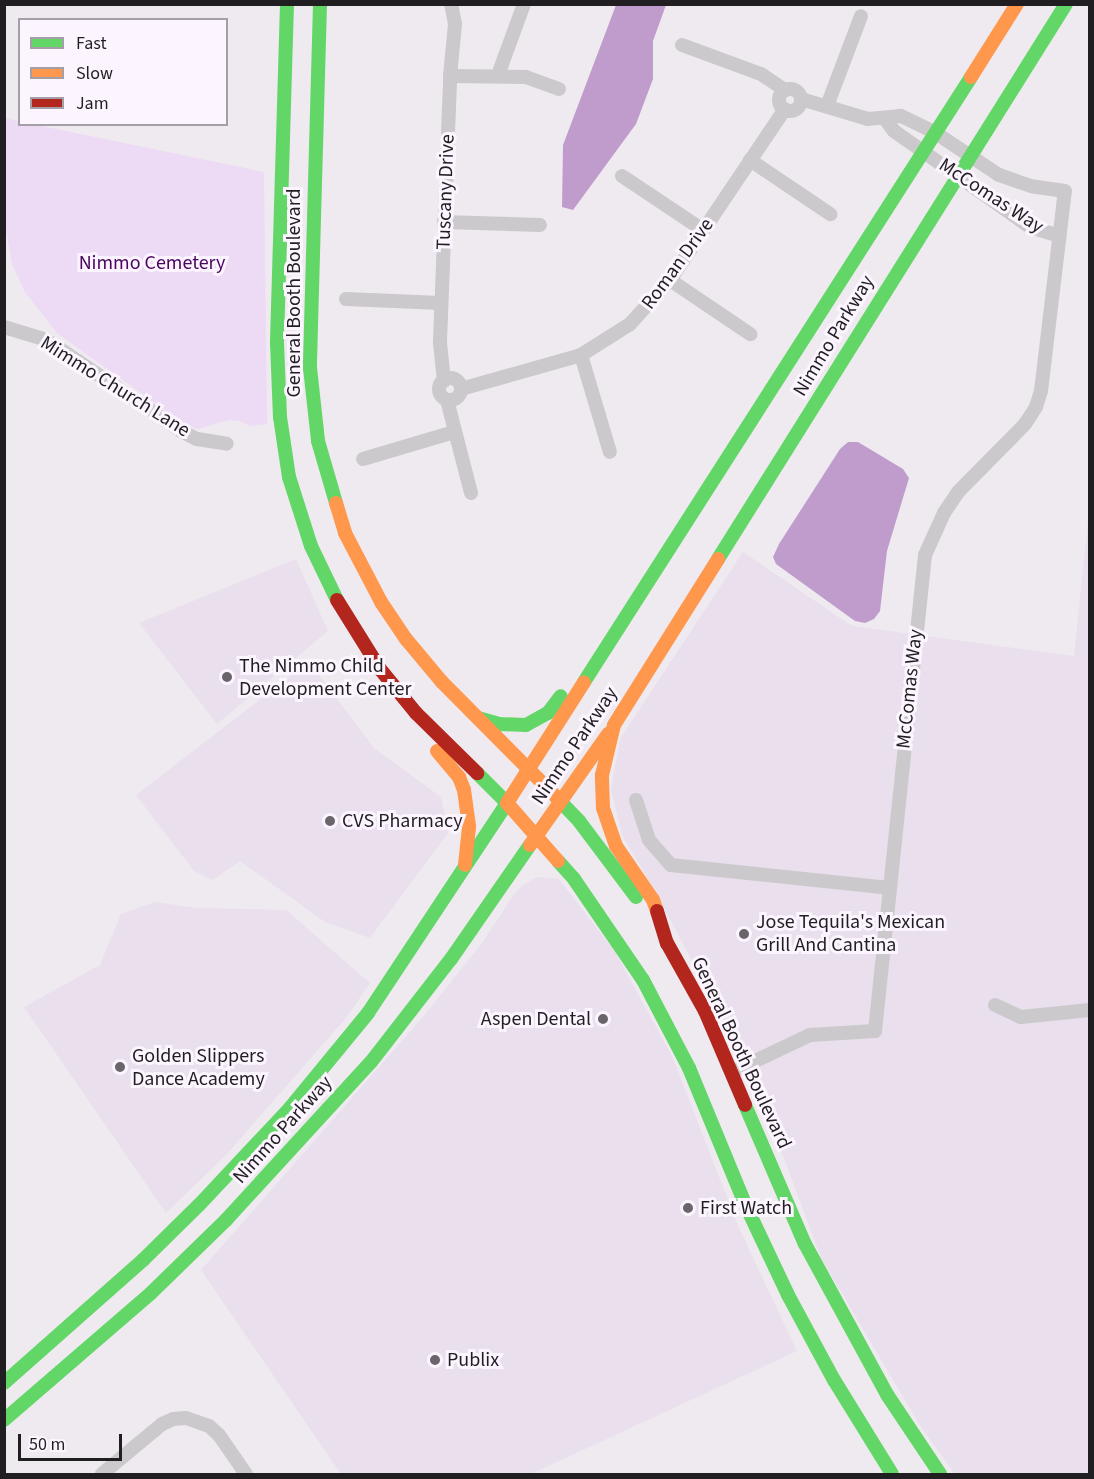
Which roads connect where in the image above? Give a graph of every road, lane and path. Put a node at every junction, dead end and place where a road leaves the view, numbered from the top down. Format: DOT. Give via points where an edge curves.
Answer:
graph roads {
  1 [pos="287,4"];
  2 [pos="320,4"];
  3 [pos="452,4"];
  4 [pos="524,4"];
  5 [pos="1017,4"];
  6 [pos="1066,4"];
  7 [pos="861,16"];
  8 [pos="682,45"];
  9 [pos="498,75"];
  10 [pos="450,76"];
  11 [pos="559,89"];
  12 [pos="785,90"];
  13 [pos="801,99"];
  14 [pos="827,106"];
  15 [pos="785,110"];
  16 [pos="885,119"];
  17 [pos="934,132"];
  18 [pos="923,152"];
  19 [pos="969,155"];
  20 [pos="750,160"];
  21 [pos="957,175"];
  22 [pos="622,176"];
  23 [pos="830,214"];
  24 [pos="444,222"];
  25 [pos="540,225"];
  26 [pos="703,230"];
  27 [pos="1060,236"];
  28 [pos="670,280"];
  29 [pos="346,299"];
  30 [pos="441,303"];
  31 [pos="4,327"];
  32 [pos="750,334"];
  33 [pos="581,355"];
  34 [pos="444,381"];
  35 [pos="461,389"];
  36 [pos="447,400"];
  37 [pos="454,432"];
  38 [pos="227,444"];
  39 [pos="610,452"];
  40 [pos="363,459"];
  41 [pos="471,493"];
  42 [pos="666,551"];
  43 [pos="360,640"];
  44 [pos="478,718"];
  45 [pos="614,725"];
  46 [pos="529,768"];
  47 [pos="636,800"];
  48 [pos="561,802"];
  49 [pos="507,803"];
  50 [pos="538,836"];
  51 [pos="464,869"];
  52 [pos="889,888"];
  53 [pos="667,943"];
  54 [pos="995,1005"];
  55 [pos="1089,1011"];
  56 [pos="732,1072"];
  57 [pos="763,1245"];
  58 [pos="816,1293"];
  59 [pos="825,1312"];
  60 [pos="862,1349"];
  61 [pos="4,1383"];
  62 [pos="4,1420"];
  63 [pos="102,1474"];
  64 [pos="246,1474"];
  65 [pos="892,1474"];
  66 [pos="940,1474"];
  1 -- 43 [label="main road, General Booth Boulevard" via="277,343 283,445 311,546"];
  2 -- 44 [label="main road, General Booth Boulevard" via="309,343 318,441 345,533 381,602 429,667"];
  3 -- 10 [label="street, Tuscany Drive" via="455,24"];
  4 -- 9 [label="street"];
  5 -- 17 [label="main road, Nimmo Parkway"];
  6 -- 19 [label="main road, Nimmo Parkway"];
  7 -- 14 [label="street"];
  8 -- 12 [label="street" via="761,74"];
  9 -- 10 [label="street"];
  9 -- 11 [label="street" via="526,77"];
  10 -- 24 [label="street, Tuscany Drive"];
  12 -- 13 [label="street" via="795,90"];
  12 -- 15 [label="street" via="779,102"];
  13 -- 14 [label="street"];
  13 -- 15 [label="street" via="794,110"];
  14 -- 16 [label="street" via="859,117"];
  15 -- 20 [label="street, Roman Drive"];
  16 -- 17 [label="street" via="901,116"];
  16 -- 18 [label="street" via="894,131"];
  17 -- 18 [label="main road, Nimmo Parkway"];
  17 -- 19 [label="street"];
  18 -- 21 [label="street, McComas Way"];
  18 -- 42 [label="main road, Nimmo Parkway"];
  19 -- 21 [label="main road, Nimmo Parkway"];
  19 -- 27 [label="street, McComas Way" via="999,175 1031,186 1065,191"];
  20 -- 23 [label="street"];
  20 -- 26 [label="street, Roman Drive"];
  21 -- 27 [label="street, McComas Way" via="1030,226"];
  21 -- 45 [label="main road, Nimmo Parkway"];
  22 -- 26 [label="street"];
  24 -- 25 [label="street"];
  24 -- 30 [label="street, Tuscany Drive"];
  26 -- 28 [label="street, Roman Drive"];
  27 -- 52 [label="street, McComas Way" via="1041,391 1035,406 1025,424 958,492 925,555"];
  28 -- 32 [label="street"];
  28 -- 33 [label="street, Roman Drive" via="630,324"];
  29 -- 30 [label="street"];
  30 -- 34 [label="street, Tuscany Drive"];
  31 -- 38 [label="street, Mimmo Church Lane" via="47,340 197,439"];
  33 -- 35 [label="street, Roman Drive"];
  33 -- 39 [label="street"];
  34 -- 35 [label="street" via="454,379"];
  34 -- 36 [label="street" via="440,392"];
  35 -- 36 [label="street" via="457,398"];
  36 -- 37 [label="street"];
  37 -- 40 [label="street"];
  37 -- 41 [label="street"];
  42 -- 44 [label="main road" via="623,599 548,713 539,720 514,726"];
  42 -- 46 [label="main road, Nimmo Parkway"];
  43 -- 49 [label="main road, General Booth Boulevard" via="416,713"];
  43 -- 51 [label="main road" via="369,672 377,684 459,777 468,814"];
  44 -- 46 [label="main road, General Booth Boulevard"];
  45 -- 48 [label="main road, Nimmo Parkway"];
  45 -- 53 [label="main road" via="602,775 603,808 616,846 653,900"];
  46 -- 48 [label="main road, General Booth Boulevard"];
  46 -- 49 [label="main road, Nimmo Parkway"];
  47 -- 52 [label="street" via="650,840 671,865"];
  48 -- 50 [label="main road, Nimmo Parkway"];
  48 -- 53 [label="main road, General Booth Boulevard" via="606,855"];
  49 -- 50 [label="main road, General Booth Boulevard"];
  49 -- 51 [label="main road, Nimmo Parkway"];
  50 -- 57 [label="main road, General Booth Boulevard" via="600,913 656,1002 689,1068"];
  50 -- 62 [label="main road, Nimmo Parkway" via="402,1024 279,1164 151,1293"];
  51 -- 61 [label="main road, Nimmo Parkway" via="368,1013 253,1149 143,1260"];
  52 -- 56 [label="street, McComas Way" via="875,1031 810,1035"];
  53 -- 56 [label="main road, General Booth Boulevard" via="705,1011"];
  54 -- 55 [label="street" via="1022,1017"];
  56 -- 60 [label="main road, General Booth Boulevard" via="804,1245"];
  57 -- 58 [label="main road" via="786,1244"];
  57 -- 65 [label="main road, General Booth Boulevard" via="817,1351"];
  59 -- 60 [label="main road"];
  60 -- 66 [label="main road, General Booth Boulevard"];
  63 -- 64 [label="street" via="162,1424 186,1418 209,1426 219,1435"];
}
